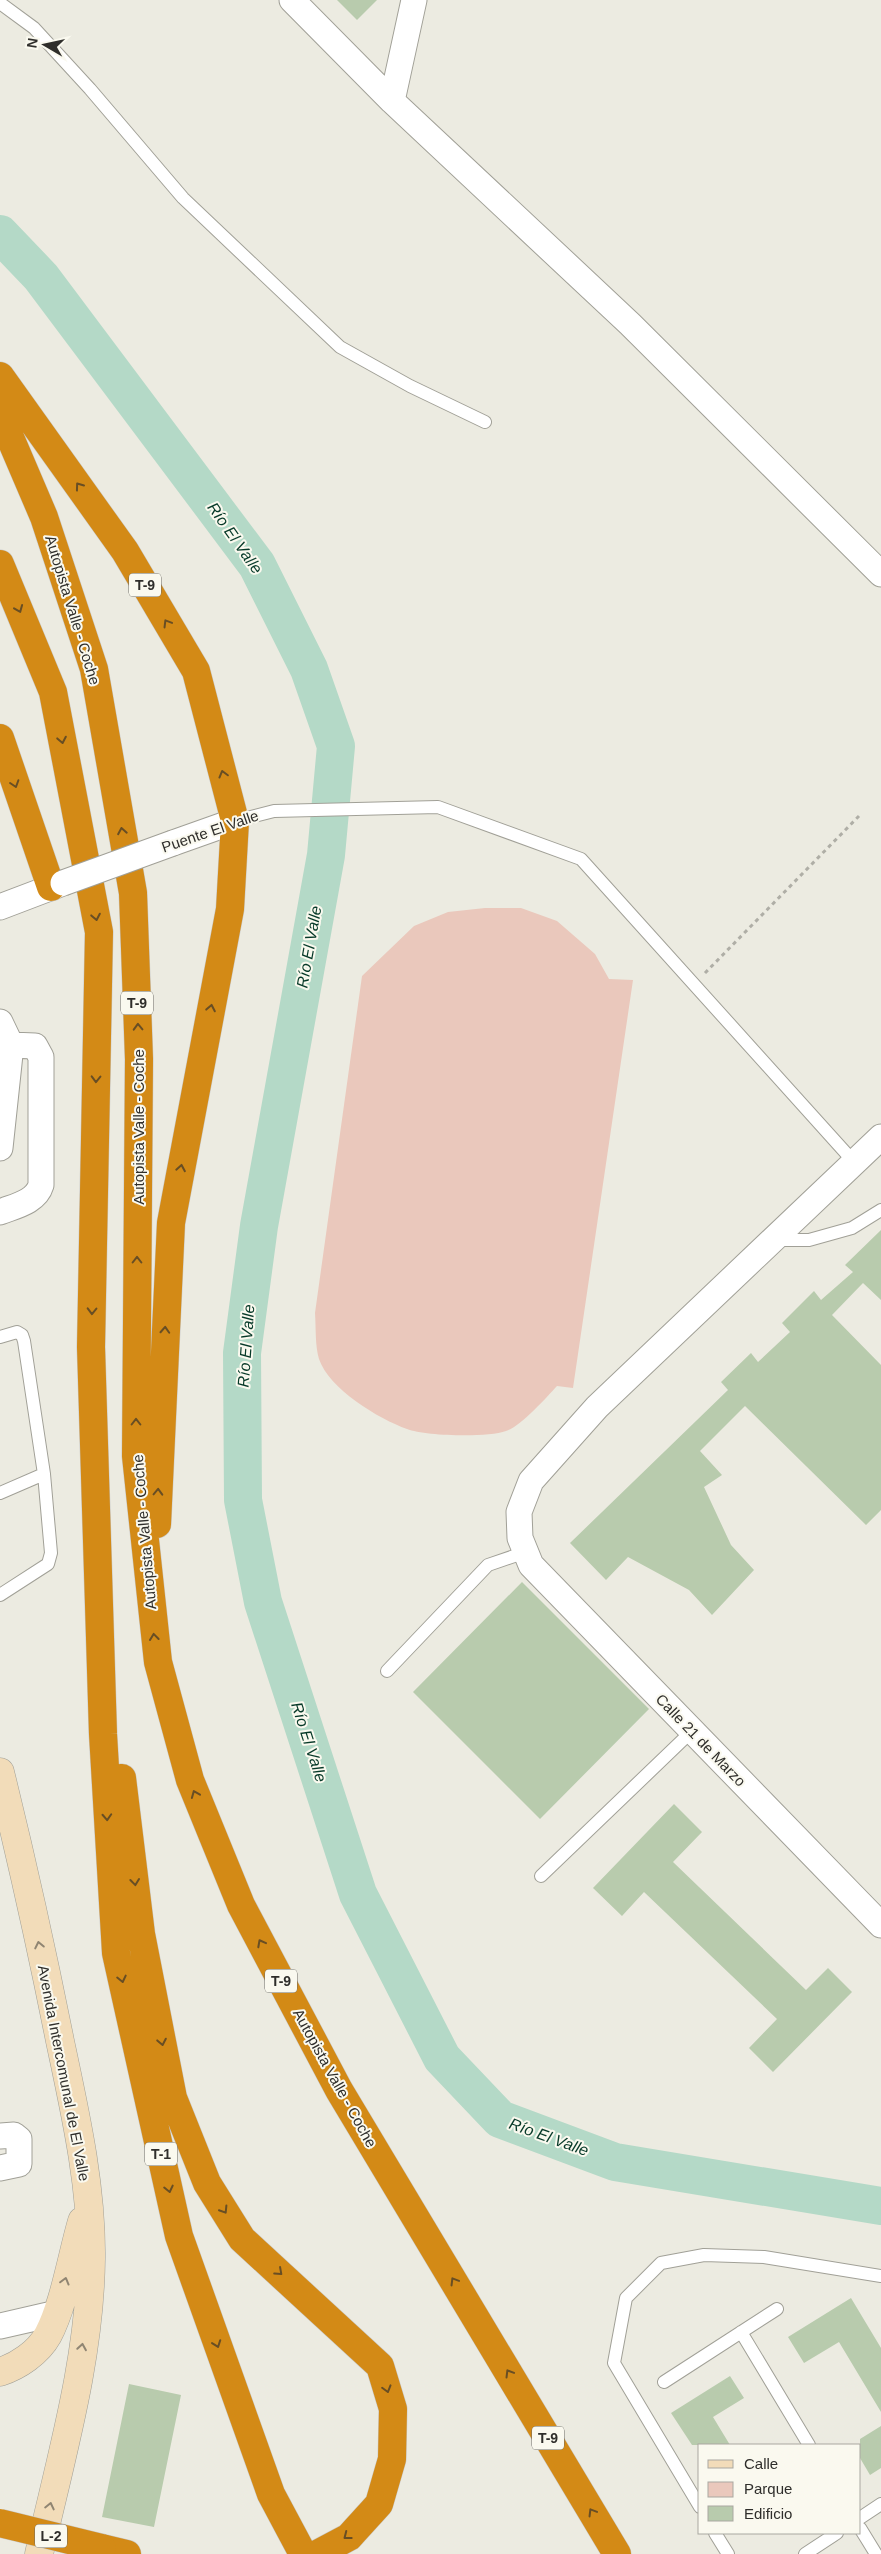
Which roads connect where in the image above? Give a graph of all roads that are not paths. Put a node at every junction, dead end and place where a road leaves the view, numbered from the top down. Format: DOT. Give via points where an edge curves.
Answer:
graph roads {
  1 [pos="292,0"];
  2 [pos="414,0"];
  3 [pos="0,3"];
  4 [pos="392,101"];
  5 [pos="0,376"];
  6 [pos="0,414"];
  7 [pos="486,422"];
  8 [pos="0,564"];
  9 [pos="881,574"];
  10 [pos="0,738"];
  11 [pos="235,821"];
  12 [pos="57,885"];
  13 [pos="0,907"];
  14 [pos="0,1022"];
  15 [pos="11,1045"];
  16 [pos="881,1137"];
  17 [pos="0,1144"];
  18 [pos="41,1147"];
  19 [pos="0,1148"];
  20 [pos="854,1162"];
  21 [pos="881,1210"];
  22 [pos="0,1212"];
  23 [pos="772,1240"];
  24 [pos="0,1337"];
  25 [pos="44,1474"];
  26 [pos="0,1493"];
  27 [pos="526,1552"];
  28 [pos="0,1595"];
  29 [pos="151,1610"];
  30 [pos="387,1671"];
  31 [pos="692,1731"];
  32 [pos="103,1734"];
  33 [pos="0,1772"];
  34 [pos="541,1876"];
  35 [pos="881,1924"];
  36 [pos="0,2136"];
  37 [pos="0,2168"];
  38 [pos="88,2197"];
  39 [pos="881,2276"];
  40 [pos="777,2309"];
  41 [pos="57,2312"];
  42 [pos="0,2326"];
  43 [pos="741,2332"];
  44 [pos="0,2372"];
  45 [pos="664,2382"];
  46 [pos="808,2444"];
  47 [pos="698,2504"];
  48 [pos="881,2504"];
  49 [pos="861,2517"];
  50 [pos="0,2523"];
  51 [pos="861,2530"];
  52 [pos="716,2534"];
  53 [pos="835,2534"];
  54 [pos="115,2552"];
  55 [pos="39,2554"];
  56 [pos="302,2554"];
  57 [pos="317,2554"];
  58 [pos="618,2554"];
  59 [pos="728,2554"];
  60 [pos="805,2554"];
  61 [pos="876,2554"];
  1 -- 4 [label="street"];
  2 -- 4 [label="street"];
  3 -- 7 [label="lane" via="34,28 183,198 340,347 410,386"];
  4 -- 9 [label="street" via="630,324"];
  11 -- 5 [label="highway, T-9, one-way" via="196,671 125,552"];
  29 -- 6 [label="highway, Autopista Valle - Coche / T-9, one-way" via="136,1456 139,1058 133,893 94,669 44,517"];
  8 -- 32 [label="highway, one-way" via="53,692 99,932 91,1347"];
  10 -- 12 [label="highway, one-way"];
  11 -- 12 [label="street, Puente El Valle, bridge"];
  11 -- 20 [label="lane, Puente El Valle" via="274,811 438,807 581,859"];
  29 -- 11 [label="highway, one-way" via="171,1224 230,909"];
  12 -- 13 [label="street, Puente El Valle"];
  14 -- 15 [label="street"];
  15 -- 17 [label="street"];
  15 -- 18 [label="street" via="35,1046 41,1058"];
  16 -- 20 [label="street, Calle 21 de Marzo"];
  17 -- 18 [label="street"];
  17 -- 19 [label="street"];
  18 -- 22 [label="street" via="39,1193"];
  20 -- 23 [label="street, Calle 21 de Marzo"];
  21 -- 23 [label="lane" via="852,1228 809,1240"];
  23 -- 27 [label="street, Calle 21 de Marzo" via="597,1407 531,1481 519,1512 520,1538"];
  24 -- 25 [label="lane" via="17,1332 22,1335"];
  25 -- 26 [label="lane"];
  25 -- 28 [label="lane" via="51,1559"];
  27 -- 30 [label="lane" via="488,1565"];
  27 -- 31 [label="street, Calle 21 de Marzo" via="531,1565"];
  58 -- 29 [label="highway, Autopista Valle - Coche / T-9, one-way" via="340,2090 241,1905 190,1780 158,1662"];
  31 -- 34 [label="lane"];
  31 -- 35 [label="street, Calle 21 de Marzo"];
  32 -- 56 [label="highway, T-1, one-way" via="116,1953 179,2236 271,2494"];
  32 -- 57 [label="highway, one-way" via="121,1768 141,1934 173,2098 207,2183 242,2239 380,2366 393,2409 392,2459 379,2504 349,2537"];
  38 -- 33 [label="main road, Avenida Intercomunal de El Valle, one-way" via="61,2045"];
  36 -- 37 [label="street" via="14,2135 18,2139 20,2159 18,2164"];
  41 -- 38 [label="main road, one-way"];
  55 -- 38 [label="main road, Avenida Intercomunal de El Valle, one-way" via="74,2402 86,2326 91,2259"];
  39 -- 47 [label="lane" via="764,2257 704,2255 661,2263 626,2298 614,2363"];
  40 -- 43 [label="lane"];
  41 -- 42 [label="street"];
  41 -- 44 [label="main road" via="47,2336 29,2357"];
  43 -- 45 [label="lane"];
  43 -- 46 [label="lane"];
  48 -- 49 [label="lane"];
  50 -- 54 [label="highway, L-2, bridge"];
  51 -- 61 [label="lane"];
  52 -- 59 [label="lane"];
  53 -- 60 [label="lane"];
}
